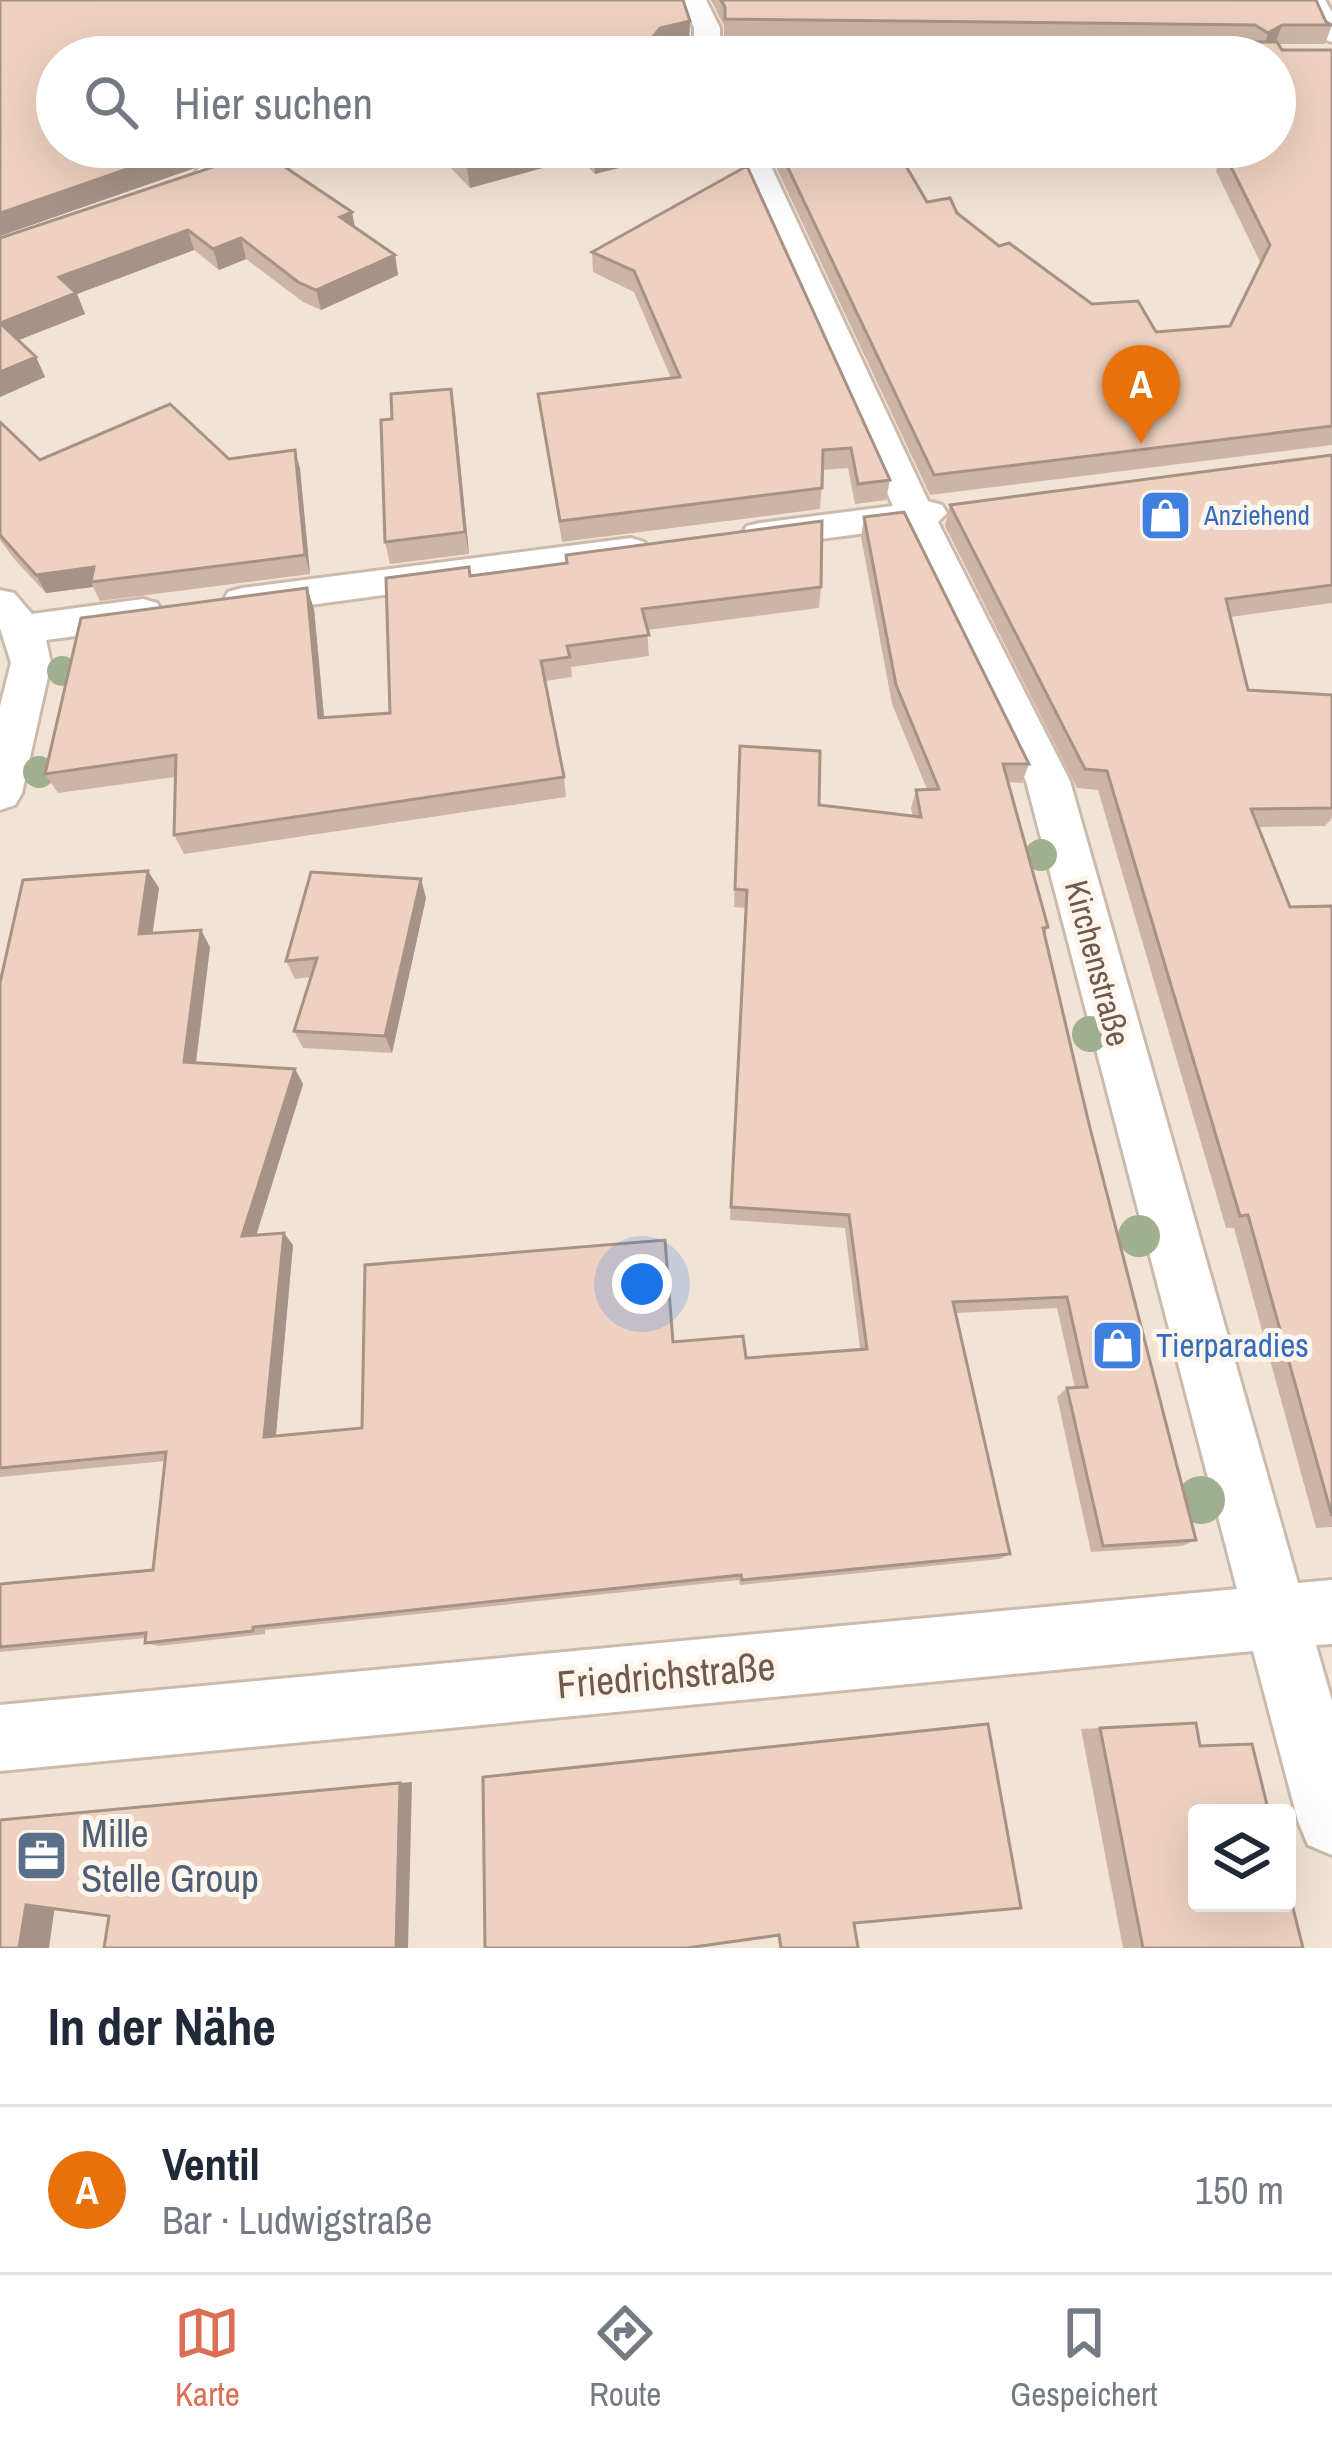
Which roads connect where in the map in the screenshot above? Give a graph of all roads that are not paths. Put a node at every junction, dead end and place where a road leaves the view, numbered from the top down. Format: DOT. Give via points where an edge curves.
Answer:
graph roads {
  1 [pos="694,0"];
  2 [pos="1313,0"];
  3 [pos="706,36"];
  4 [pos="1328,49"];
  5 [pos="232,168"];
  6 [pos="759,168"];
  7 [pos="177,186"];
  8 [pos="939,512"];
  9 [pos="728,539"];
  10 [pos="658,548"];
  11 [pos="11,616"];
  12 [pos="0,793"];
  13 [pos="1305,1615"];
  14 [pos="0,1738"];
  15 [pos="1332,1821"];
  1 -- 3 [label="street"];
  2 -- 4 [label="street"];
  5 -- 7 [label="street"];
  6 -- 8 [label="street, Kirchenstraße"];
  8 -- 9 [label="street"];
  8 -- 13 [label="street, Kirchenstraße" via="1048,781"];
  10 -- 11 [label="street" via="199,606"];
  11 -- 12 [label="street" via="31,663"];
  13 -- 14 [label="street, Friedrichstraße"];
  13 -- 15 [label="street, Kirchenstraße"];
}
